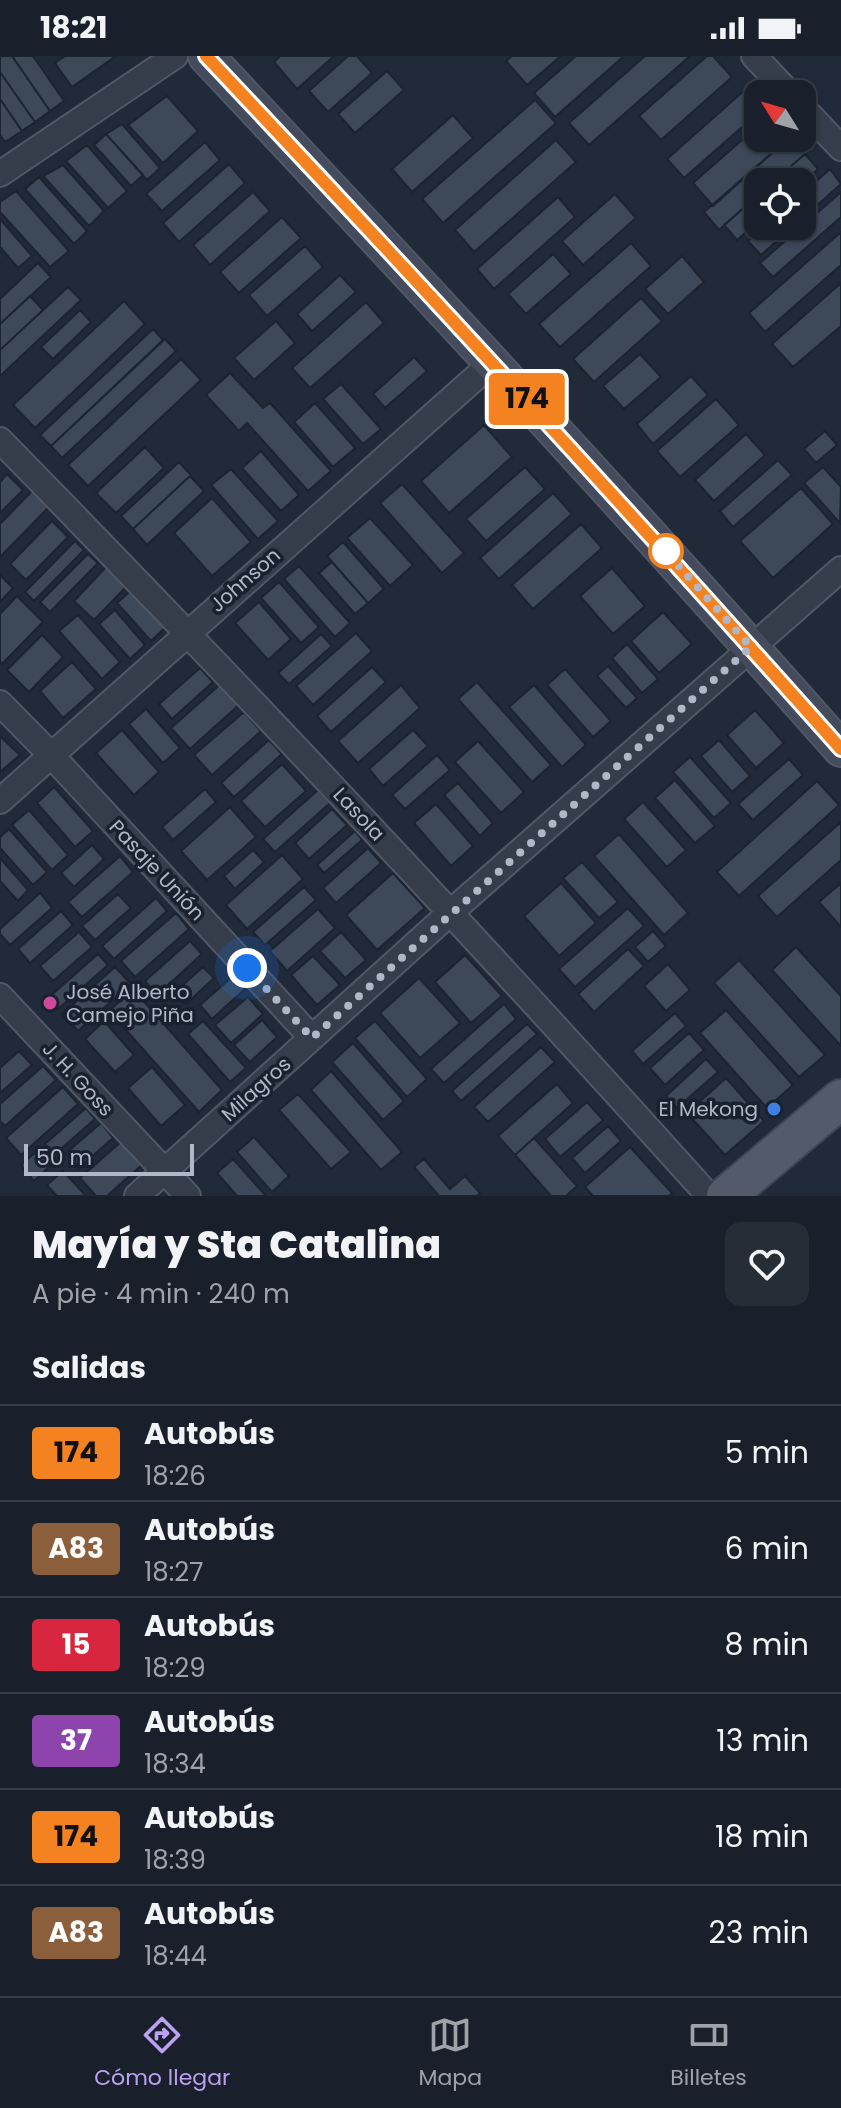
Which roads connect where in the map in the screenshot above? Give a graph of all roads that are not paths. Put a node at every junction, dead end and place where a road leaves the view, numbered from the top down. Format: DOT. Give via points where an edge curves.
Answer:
graph roads {
  1 [pos="175,56"];
  2 [pos="206,56"];
  3 [pos="754,56"];
  4 [pos="777,80"];
  5 [pos="816,122"];
  6 [pos="841,148"];
  7 [pos="0,174"];
  8 [pos="493,362"];
  9 [pos="0,440"];
  10 [pos="841,569"];
  11 [pos="188,631"];
  12 [pos="751,647"];
  13 [pos="0,703"];
  14 [pos="841,749"];
  15 [pos="52,756"];
  16 [pos="0,801"];
  17 [pos="451,912"];
  18 [pos="0,996"];
  19 [pos="312,1038"];
  20 [pos="841,1099"];
  21 [pos="166,1172"];
  22 [pos="137,1196"];
  23 [pos="188,1196"];
  24 [pos="709,1196"];
  25 [pos="726,1196"];
  1 -- 7 [label="street"];
  2 -- 8 [label="main road"];
  3 -- 4 [label="street"];
  5 -- 6 [label="street"];
  8 -- 11 [label="street, Johnson"];
  8 -- 12 [label="main road"];
  9 -- 11 [label="street, Lasola"];
  10 -- 12 [label="street, Milagros"];
  11 -- 15 [label="street, Johnson"];
  11 -- 17 [label="street, Lasola"];
  12 -- 14 [label="main road"];
  12 -- 17 [label="street, Milagros"];
  13 -- 15 [label="street, Pasaje Unión"];
  15 -- 16 [label="street, Johnson"];
  15 -- 19 [label="street, Pasaje Unión"];
  17 -- 19 [label="street, Milagros"];
  17 -- 24 [label="street, Lasola"];
  18 -- 21 [label="street, J. H. Goss"];
  19 -- 21 [label="street, Milagros"];
  20 -- 25 [label="main road"];
  21 -- 22 [label="street, Milagros"];
  21 -- 23 [label="street, J. H. Goss"];
}
